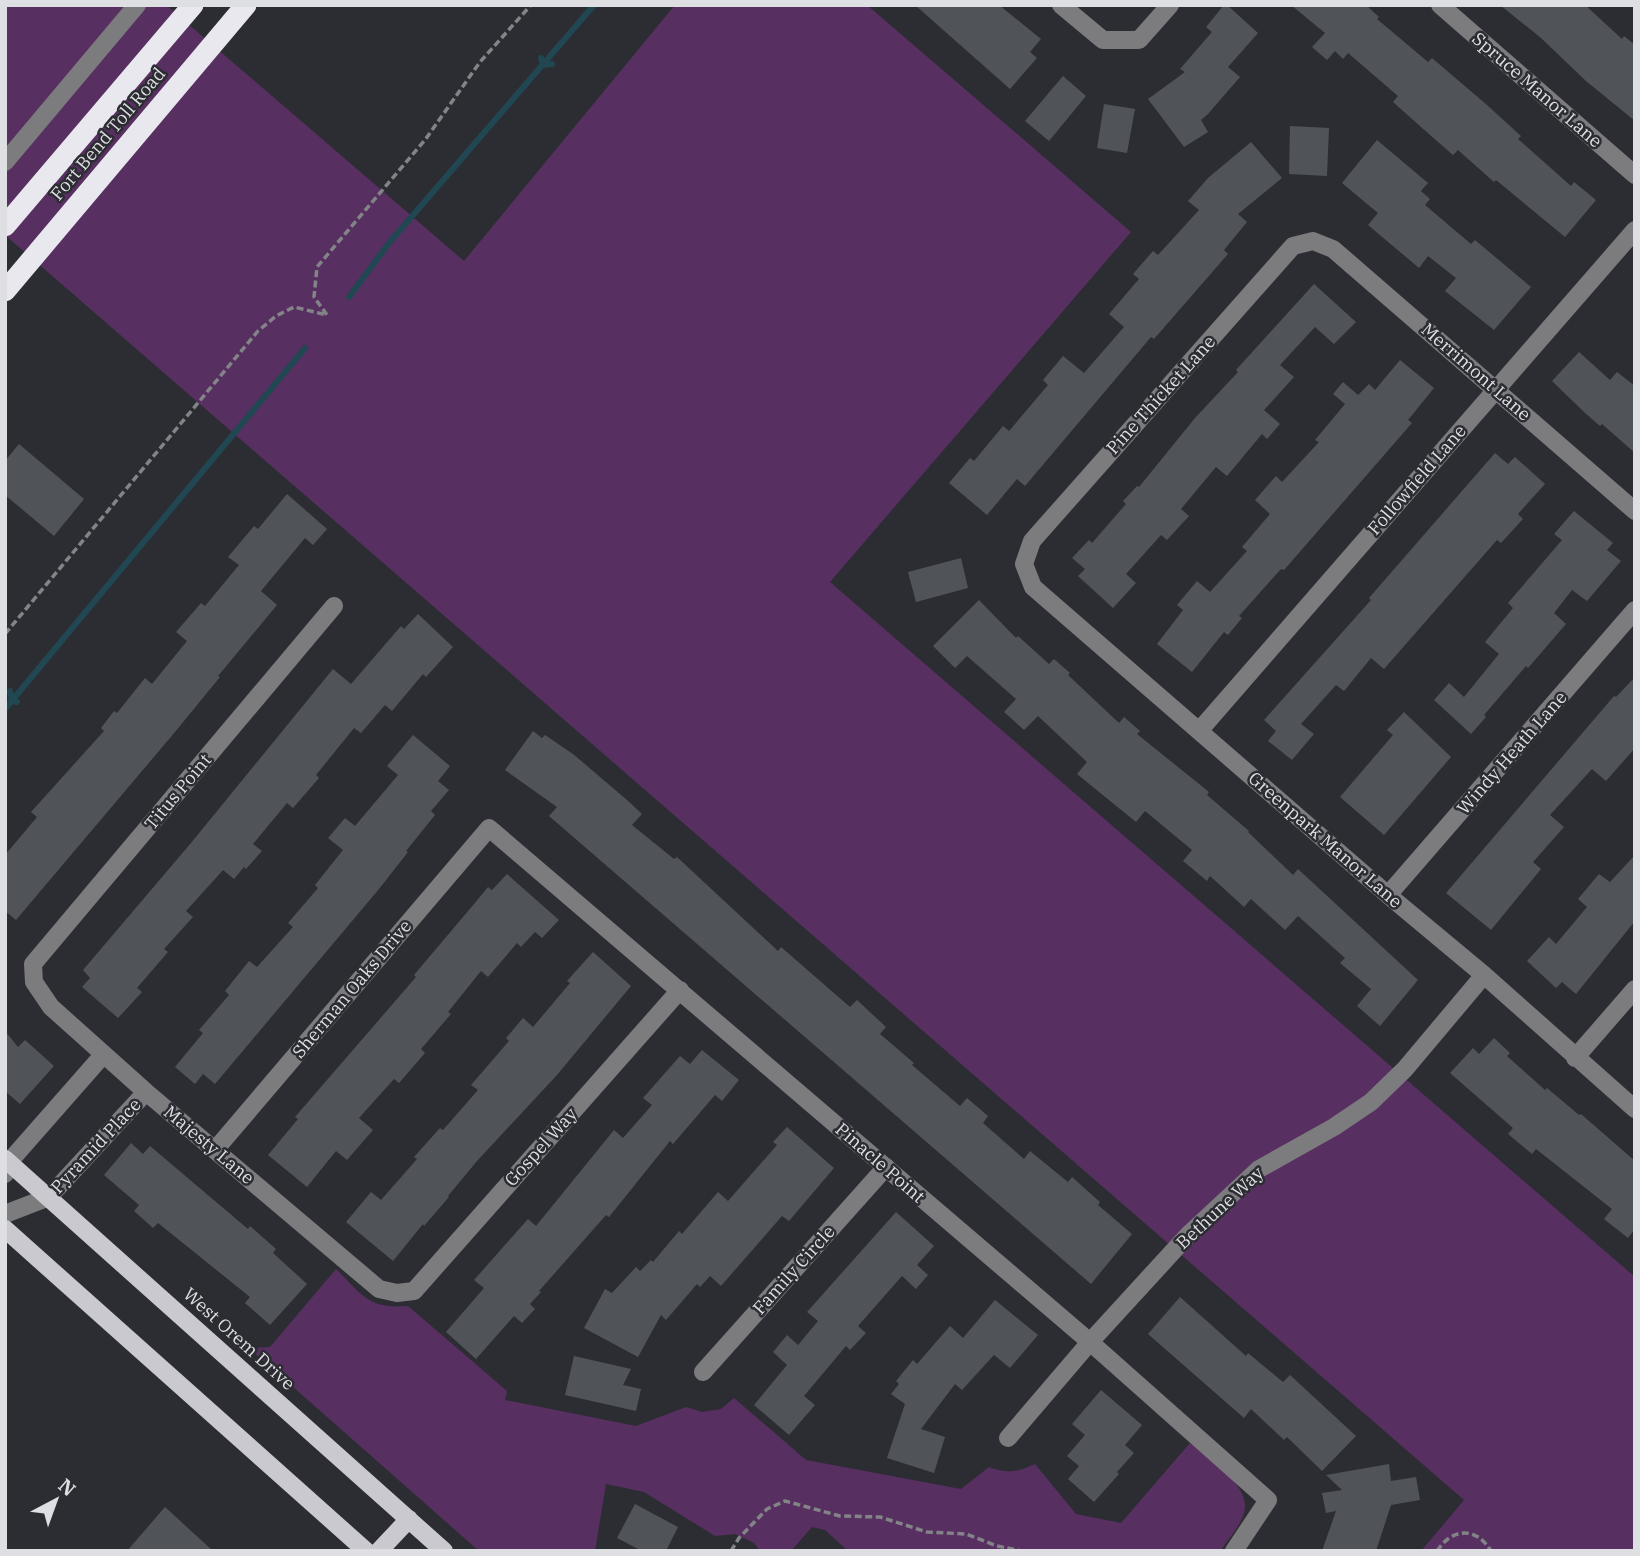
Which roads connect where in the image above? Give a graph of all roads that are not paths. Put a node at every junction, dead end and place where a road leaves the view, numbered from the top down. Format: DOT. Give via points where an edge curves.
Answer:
graph roads {
  1 [pos="137,5"];
  2 [pos="193,5"];
  3 [pos="246,5"];
  4 [pos="1061,5"];
  5 [pos="1170,5"];
  6 [pos="1440,5"];
  7 [pos="5,162"];
  8 [pos="1635,175"];
  9 [pos="5,226"];
  10 [pos="1635,230"];
  11 [pos="1313,241"];
  12 [pos="5,292"];
  13 [pos="1496,389"];
  14 [pos="1635,511"];
  15 [pos="1024,564"];
  16 [pos="334,606"];
  17 [pos="1635,610"];
  18 [pos="1199,731"];
  19 [pos="489,828"];
  20 [pos="1388,895"];
  21 [pos="1484,975"];
  22 [pos="34,982"];
  23 [pos="1635,989"];
  24 [pos="680,990"];
  25 [pos="103,1055"];
  26 [pos="1575,1058"];
  27 [pos="146,1091"];
  28 [pos="1635,1109"];
  29 [pos="215,1150"];
  30 [pos="6,1165"];
  31 [pos="886,1167"];
  32 [pos="49,1198"];
  33 [pos="5,1214"];
  34 [pos="5,1229"];
  35 [pos="397,1293"];
  36 [pos="1090,1342"];
  37 [pos="703,1372"];
  38 [pos="1008,1438"];
  39 [pos="409,1519"];
  40 [pos="366,1551"];
  41 [pos="379,1551"];
  42 [pos="444,1551"];
  43 [pos="1234,1551"];
  1 -- 7 [label="street"];
  2 -- 9 [label="highway, Fort Bend Toll Road"];
  3 -- 12 [label="highway, Fort Bend Toll Road"];
  4 -- 5 [label="street" via="1103,40 1139,40"];
  6 -- 8 [label="street, Spruce Manor Lane"];
  10 -- 13 [label="street, Followfield Lane"];
  11 -- 13 [label="street, Merrimont Lane" via="1333,249"];
  11 -- 15 [label="street, Pine Thicket Lane" via="1293,246 1284,256 1032,541"];
  13 -- 14 [label="street, Merrimont Lane"];
  13 -- 18 [label="street, Followfield Lane"];
  15 -- 18 [label="street, Greenpark Manor Lane" via="1033,586"];
  16 -- 22 [label="street, Titus Point" via="33,964"];
  17 -- 20 [label="street, Windy Heath Lane"];
  18 -- 20 [label="street, Greenpark Manor Lane"];
  19 -- 24 [label="street, Pinacle Point"];
  19 -- 29 [label="street, Sherman Oaks Drive"];
  20 -- 21 [label="street, Greenpark Manor Lane"];
  21 -- 26 [label="street, Greenpark Manor Lane"];
  21 -- 36 [label="street, Bethune Way" via="1371,1102 1259,1169 1188,1236"];
  22 -- 25 [label="street, Majesty Lane" via="51,1007"];
  23 -- 26 [label="street"];
  24 -- 31 [label="street, Pinacle Point"];
  24 -- 35 [label="street, Gospel Way" via="414,1291"];
  25 -- 27 [label="street, Majesty Lane"];
  25 -- 30 [label="street"];
  26 -- 28 [label="street, Greenpark Manor Lane"];
  27 -- 29 [label="street, Majesty Lane"];
  27 -- 32 [label="street, Pyramid Place"];
  29 -- 35 [label="street, Majesty Lane" via="379,1289"];
  30 -- 32 [label="main road, West Orem Drive"];
  31 -- 36 [label="street, Pinacle Point"];
  31 -- 37 [label="street, Family Circle"];
  32 -- 33 [label="street, Pyramid Place"];
  32 -- 39 [label="main road, West Orem Drive"];
  34 -- 40 [label="main road"];
  36 -- 38 [label="street, Bethune Way"];
  36 -- 43 [label="street, Pinacle Point" via="1268,1500"];
  39 -- 41 [label="main road"];
  39 -- 42 [label="main road, West Orem Drive"];
}
